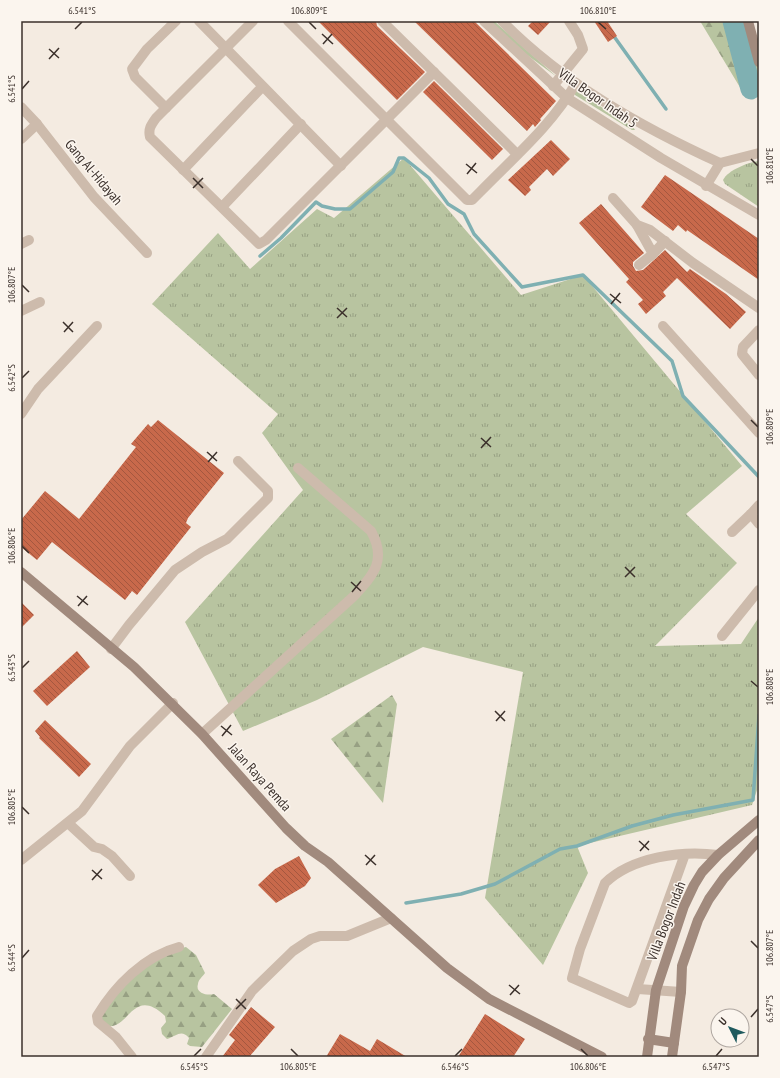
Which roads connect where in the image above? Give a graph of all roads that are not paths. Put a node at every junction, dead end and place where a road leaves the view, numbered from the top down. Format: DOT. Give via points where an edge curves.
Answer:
graph roads {
  1 [pos="176,21"];
  2 [pos="199,21"];
  3 [pos="253,21"];
  4 [pos="288,21"];
  5 [pos="382,21"];
  6 [pos="484,21"];
  7 [pos="502,21"];
  8 [pos="569,21"];
  9 [pos="748,21"];
  10 [pos="225,48"];
  11 [pos="759,62"];
  12 [pos="434,72"];
  13 [pos="564,74"];
  14 [pos="576,83"];
  15 [pos="553,86"];
  16 [pos="262,87"];
  17 [pos="567,98"];
  18 [pos="21,107"];
  19 [pos="166,108"];
  20 [pos="386,120"];
  21 [pos="37,124"];
  22 [pos="301,124"];
  23 [pos="641,124"];
  24 [pos="21,139"];
  25 [pos="634,141"];
  26 [pos="759,152"];
  27 [pos="517,154"];
  28 [pos="720,164"];
  29 [pos="341,166"];
  30 [pos="183,170"];
  31 [pos="706,186"];
  32 [pos="613,198"];
  33 [pos="222,207"];
  34 [pos="759,215"];
  35 [pos="637,226"];
  36 [pos="665,241"];
  37 [pos="147,253"];
  38 [pos="653,254"];
  39 [pos="639,265"];
  40 [pos="40,302"];
  41 [pos="759,308"];
  42 [pos="21,311"];
  43 [pos="97,326"];
  44 [pos="663,326"];
  45 [pos="759,330"];
  46 [pos="759,375"];
  47 [pos="21,414"];
  48 [pos="759,433"];
  49 [pos="238,461"];
  50 [pos="298,468"];
  51 [pos="759,505"];
  52 [pos="751,514"];
  53 [pos="759,524"];
  54 [pos="732,532"];
  55 [pos="21,572"];
  56 [pos="759,590"];
  57 [pos="722,636"];
  58 [pos="111,649"];
  59 [pos="173,703"];
  60 [pos="202,734"];
  61 [pos="759,820"];
  62 [pos="68,822"];
  63 [pos="759,840"];
  64 [pos="685,854"];
  65 [pos="718,855"];
  66 [pos="21,860"];
  67 [pos="130,876"];
  68 [pos="391,918"];
  69 [pos="179,947"];
  70 [pos="638,989"];
  71 [pos="656,990"];
  72 [pos="681,992"];
  73 [pos="648,1039"];
  74 [pos="674,1043"];
  75 [pos="132,1057"];
  76 [pos="206,1057"];
  77 [pos="602,1057"];
  78 [pos="647,1057"];
  79 [pos="672,1057"];
  1 -- 19 [label="street" via="147,49 132,69 135,77"];
  2 -- 10 [label="street"];
  3 -- 10 [label="street"];
  4 -- 20 [label="street"];
  5 -- 12 [label="street"];
  6 -- 15 [label="street, Villa Bogor Indah 5"];
  7 -- 13 [label="street, Villa Bogor Indah 5"];
  8 -- 13 [label="street" via="583,49"];
  9 -- 11 [label="main road"];
  10 -- 16 [label="street"];
  10 -- 19 [label="street"];
  12 -- 20 [label="street"];
  12 -- 27 [label="street"];
  13 -- 14 [label="street, Villa Bogor Indah 5"];
  13 -- 15 [label="street"];
  14 -- 17 [label="street"];
  14 -- 23 [label="street, Villa Bogor Indah 5"];
  15 -- 17 [label="street, Villa Bogor Indah 5"];
  16 -- 22 [label="street"];
  16 -- 30 [label="street"];
  17 -- 25 [label="street, Villa Bogor Indah 5"];
  17 -- 27 [label="street"];
  18 -- 21 [label="street, Gang Al-Hidayah"];
  19 -- 30 [label="street" via="150,126 150,138"];
  20 -- 27 [label="street" via="467,200 472,200"];
  20 -- 29 [label="street"];
  21 -- 24 [label="street"];
  21 -- 37 [label="street, Gang Al-Hidayah" via="94,197"];
  22 -- 29 [label="street"];
  22 -- 33 [label="street"];
  23 -- 25 [label="street"];
  23 -- 28 [label="street, Villa Bogor Indah 5"];
  25 -- 31 [label="street, Villa Bogor Indah 5"];
  26 -- 28 [label="street"];
  28 -- 31 [label="street"];
  29 -- 33 [label="street" via="262,243 259,244"];
  30 -- 33 [label="street"];
  31 -- 34 [label="street, Villa Bogor Indah 5"];
  32 -- 35 [label="street"];
  35 -- 36 [label="street" via="650,230"];
  35 -- 38 [label="street"];
  36 -- 38 [label="street"];
  36 -- 41 [label="street"];
  38 -- 39 [label="street"];
  40 -- 42 [label="street"];
  43 -- 47 [label="street" via="38,389"];
  44 -- 48 [label="street"];
  45 -- 46 [label="street" via="743,347 742,354"];
  49 -- 58 [label="street" via="268,491 268,498 226,539 175,570"];
  50 -- 60 [label="street" via="371,531 379,556 376,567 371,577 354,596"];
  51 -- 52 [label="street"];
  52 -- 53 [label="street"];
  52 -- 54 [label="street"];
  55 -- 58 [label="main road, Jalan Raya Pemda"];
  56 -- 57 [label="street"];
  58 -- 59 [label="main road, Jalan Raya Pemda"];
  59 -- 60 [label="main road, Jalan Raya Pemda"];
  59 -- 62 [label="street" via="130,746 91,799"];
  60 -- 68 [label="main road, Jalan Raya Pemda" via="286,828"];
  61 -- 65 [label="main road, Villa Bogor Indah"];
  62 -- 66 [label="street"];
  62 -- 67 [label="street" via="94,847 112,856"];
  63 -- 72 [label="main road" via="716,888 698,920 682,966"];
  64 -- 65 [label="street"];
  64 -- 70 [label="street"];
  64 -- 70 [label="street" via="632,866 613,876 606,883 580,949 572,978 629,1003 635,998"];
  65 -- 71 [label="main road, Villa Bogor Indah" via="694,885 676,926"];
  68 -- 76 [label="street" via="347,936 320,936 311,939 293,951 252,991"];
  68 -- 77 [label="main road, Jalan Raya Pemda" via="447,968 489,999"];
  69 -- 75 [label="street" via="166,950 131,973 97,1016 98,1022 116,1037"];
  70 -- 71 [label="street"];
  71 -- 72 [label="street"];
  71 -- 73 [label="main road, Villa Bogor Indah"];
  72 -- 74 [label="main road"];
  73 -- 74 [label="main road"];
  73 -- 78 [label="main road, Villa Bogor Indah"];
  74 -- 79 [label="main road"];
}
